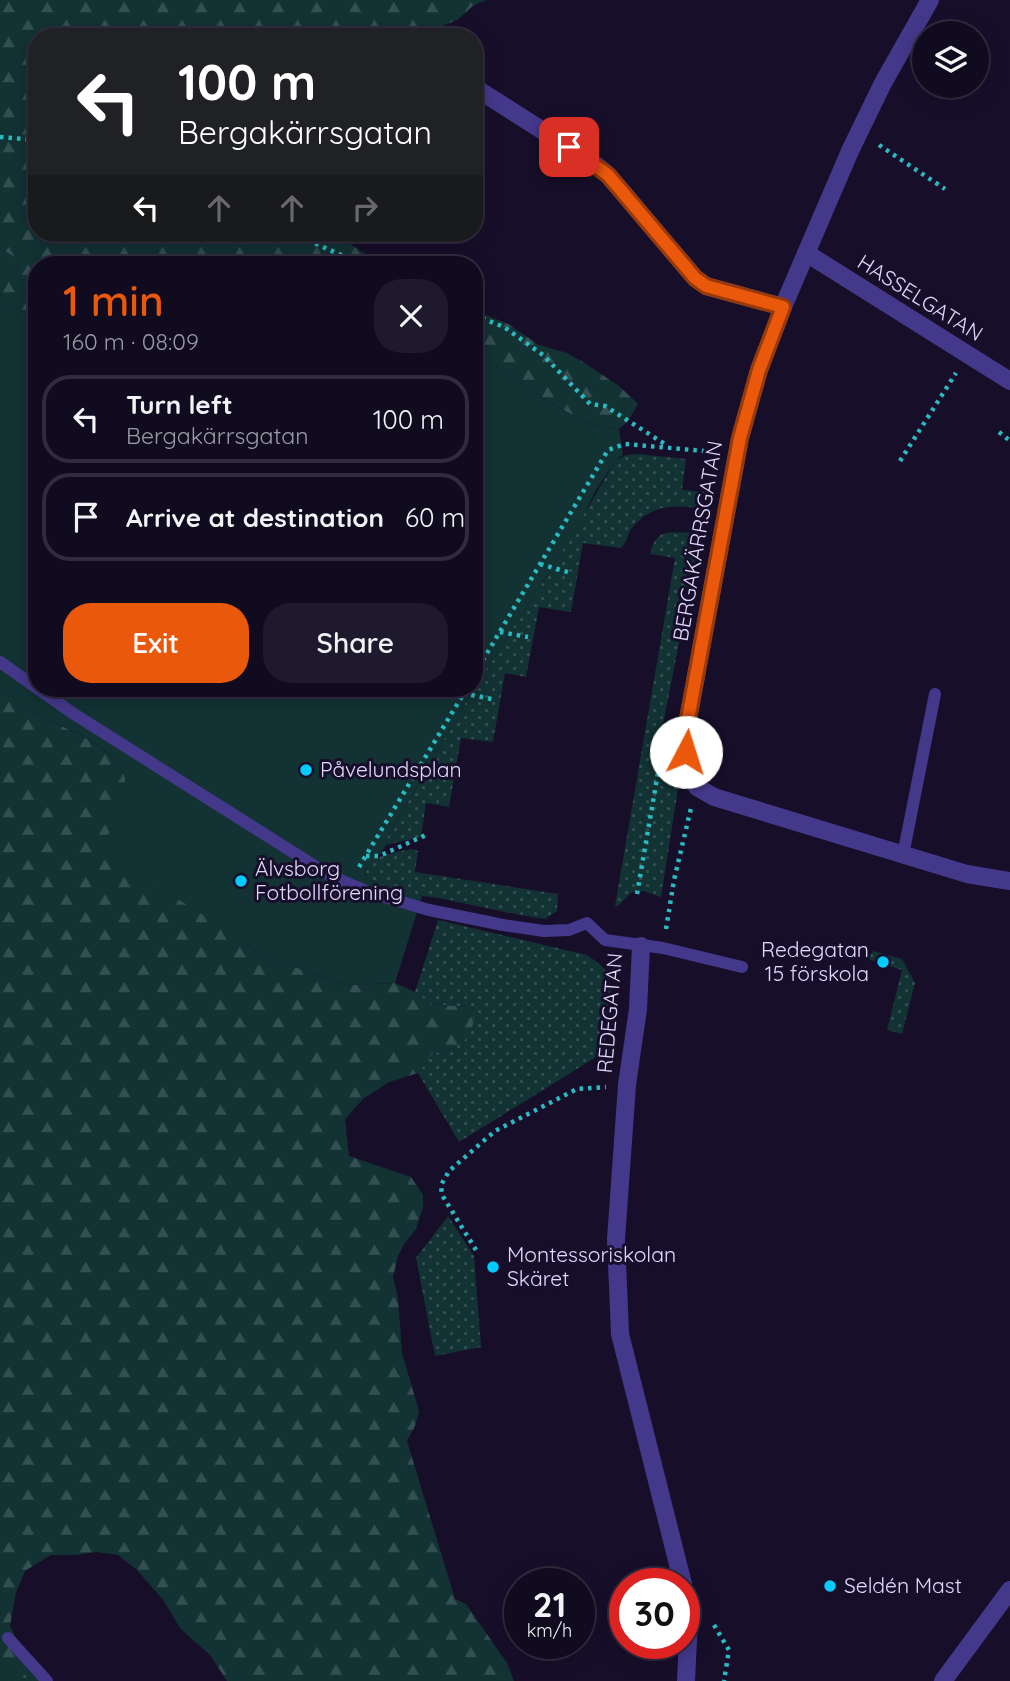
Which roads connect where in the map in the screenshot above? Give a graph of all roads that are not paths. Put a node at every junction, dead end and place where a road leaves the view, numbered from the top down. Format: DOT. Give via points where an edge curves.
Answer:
graph roads {
  1 [pos="930,0"];
  2 [pos="483,93"];
  3 [pos="806,253"];
  4 [pos="783,307"];
  5 [pos="1010,381"];
  6 [pos="0,662"];
  7 [pos="28,682"];
  8 [pos="935,694"];
  9 [pos="50,697"];
  10 [pos="903,855"];
  11 [pos="1010,881"];
  12 [pos="641,946"];
  13 [pos="742,967"];
  14 [pos="679,1568"];
  15 [pos="1010,1590"];
  16 [pos="8,1638"];
  17 [pos="687,1659"];
  18 [pos="47,1681"];
  19 [pos="686,1681"];
  20 [pos="943,1681"];
  1 -- 3 [label="street, BERGAKÄRRSGATAN" via="859,132"];
  2 -- 4 [label="street" via="608,175 706,286"];
  3 -- 4 [label="street, BERGAKÄRRSGATAN"];
  3 -- 5 [label="street, HASSELGATAN"];
  4 -- 10 [label="street, BERGAKÄRRSGATAN" via="759,370 737,454 686,730 686,752 697,787 714,797"];
  6 -- 7 [label="lane, REDEGATAN"];
  8 -- 10 [label="lane"];
  9 -- 12 [label="lane, REDEGATAN" via="349,885 429,910 544,932 587,923 605,940"];
  10 -- 11 [label="street"];
  12 -- 13 [label="lane"];
  12 -- 14 [label="street, REDEGATAN" via="616,1239 620,1334"];
  15 -- 20 [label="street"];
  16 -- 18 [label="lane"];
  17 -- 19 [label="street"];
}
